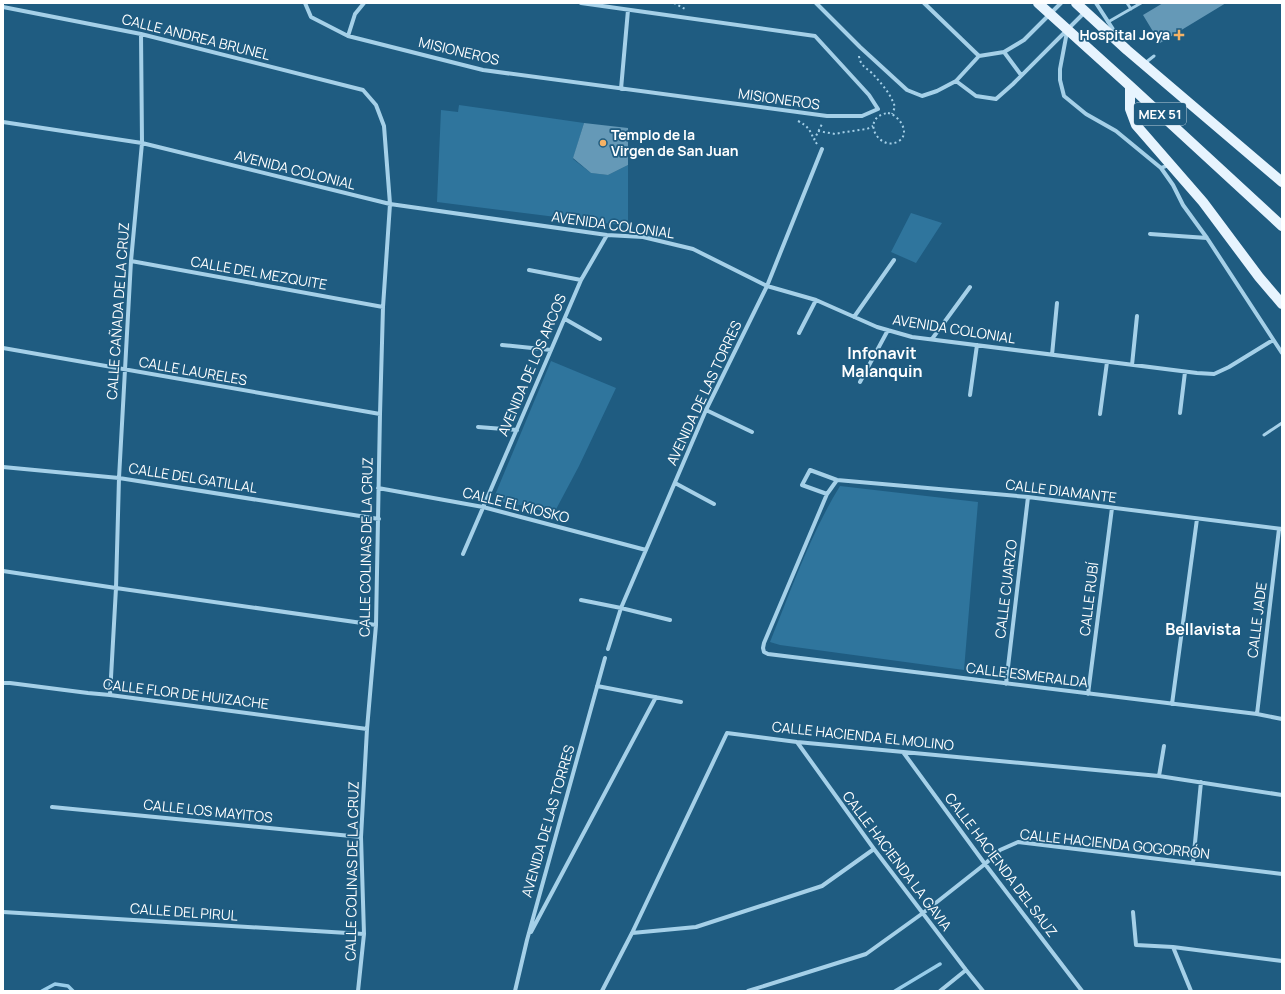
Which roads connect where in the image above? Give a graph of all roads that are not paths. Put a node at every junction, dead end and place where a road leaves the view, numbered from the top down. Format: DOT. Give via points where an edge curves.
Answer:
graph roads {
  1 [pos="305,3"];
  2 [pos="364,3"];
  3 [pos="581,3"];
  4 [pos="816,3"];
  5 [pos="924,3"];
  6 [pos="1038,3"];
  7 [pos="1061,3"];
  8 [pos="1076,3"];
  9 [pos="1096,3"];
  10 [pos="1128,3"];
  11 [pos="1142,3"];
  12 [pos="3,7"];
  13 [pos="1131,9"];
  14 [pos="628,10"];
  15 [pos="1085,12"];
  16 [pos="1050,14"];
  17 [pos="1108,22"];
  18 [pos="1067,29"];
  19 [pos="141,34"];
  20 [pos="348,36"];
  21 [pos="1128,50"];
  22 [pos="1004,52"];
  23 [pos="979,56"];
  24 [pos="1154,56"];
  25 [pos="1143,64"];
  26 [pos="1021,75"];
  27 [pos="956,81"];
  28 [pos="1130,86"];
  29 [pos="621,89"];
  30 [pos="376,105"];
  31 [pos="3,122"];
  32 [pos="142,144"];
  33 [pos="822,149"];
  34 [pos="1165,166"];
  35 [pos="1282,182"];
  36 [pos="390,204"];
  37 [pos="1282,226"];
  38 [pos="1150,234"];
  39 [pos="607,235"];
  40 [pos="1207,238"];
  41 [pos="894,260"];
  42 [pos="131,261"];
  43 [pos="529,270"];
  44 [pos="580,280"];
  45 [pos="767,286"];
  46 [pos="970,287"];
  47 [pos="816,300"];
  48 [pos="1057,303"];
  49 [pos="1282,304"];
  50 [pos="384,307"];
  51 [pos="1137,316"];
  52 [pos="854,317"];
  53 [pos="565,319"];
  54 [pos="888,330"];
  55 [pos="799,332"];
  56 [pos="600,339"];
  57 [pos="932,339"];
  58 [pos="1273,340"];
  59 [pos="502,345"];
  60 [pos="977,345"];
  61 [pos="3,348"];
  62 [pos="552,350"];
  63 [pos="1282,353"];
  64 [pos="1052,355"];
  65 [pos="1106,362"];
  66 [pos="1132,365"];
  67 [pos="125,370"];
  68 [pos="1185,372"];
  69 [pos="860,382"];
  70 [pos="970,395"];
  71 [pos="706,410"];
  72 [pos="1180,413"];
  73 [pos="380,414"];
  74 [pos="1100,414"];
  75 [pos="1282,423"];
  76 [pos="478,427"];
  77 [pos="517,430"];
  78 [pos="752,432"];
  79 [pos="1264,435"];
  80 [pos="3,467"];
  81 [pos="119,478"];
  82 [pos="837,480"];
  83 [pos="675,483"];
  84 [pos="378,488"];
  85 [pos="828,494"];
  86 [pos="1028,497"];
  87 [pos="714,504"];
  88 [pos="483,507"];
  89 [pos="1112,508"];
  90 [pos="379,519"];
  91 [pos="1197,519"];
  92 [pos="1280,529"];
  93 [pos="646,550"];
  94 [pos="463,554"];
  95 [pos="3,571"];
  96 [pos="116,588"];
  97 [pos="581,600"];
  98 [pos="621,608"];
  99 [pos="670,620"];
  100 [pos="376,625"];
  101 [pos="608,648"];
  102 [pos="605,658"];
  103 [pos="3,683"];
  104 [pos="1006,684"];
  105 [pos="598,686"];
  106 [pos="1088,694"];
  107 [pos="110,695"];
  108 [pos="656,698"];
  109 [pos="681,702"];
  110 [pos="1172,704"];
  111 [pos="1257,714"];
  112 [pos="1282,719"];
  113 [pos="366,729"];
  114 [pos="797,742"];
  115 [pos="1164,746"];
  116 [pos="904,752"];
  117 [pos="1159,776"];
  118 [pos="1201,782"];
  119 [pos="1282,795"];
  120 [pos="52,807"];
  121 [pos="361,837"];
  122 [pos="874,849"];
  123 [pos="1192,863"];
  124 [pos="985,864"];
  125 [pos="1282,874"];
  126 [pos="3,912"];
  127 [pos="1134,912"];
  128 [pos="922,913"];
  129 [pos="632,933"];
  130 [pos="364,934"];
  131 [pos="527,940"];
  132 [pos="1173,946"];
  133 [pos="1282,961"];
  134 [pos="966,970"];
  135 [pos="358,991"];
  136 [pos="515,991"];
  137 [pos="602,991"];
  138 [pos="748,991"];
  139 [pos="940,991"];
  140 [pos="982,991"];
  141 [pos="1082,991"];
  142 [pos="1191,991"];
  1 -- 20 [label="street, MISIONEROS" via="311,17"];
  2 -- 20 [label="street" via="355,14"];
  3 -- 14 [label="street, MISIONEROS"];
  4 -- 27 [label="street" via="907,90 922,96"];
  5 -- 23 [label="street"];
  6 -- 16 [label="main road, MEX 51"];
  7 -- 16 [label="street"];
  8 -- 15 [label="main road, MEX 51"];
  9 -- 17 [label="street"];
  10 -- 13 [label="lane"];
  11 -- 13 [label="lane"];
  12 -- 19 [label="street, CALLE ANDREA BRUNEL"];
  13 -- 17 [label="lane"];
  14 -- 29 [label="street"];
  14 -- 29 [label="street, MISIONEROS" via="815,36 869,95 878,109 862,116 827,116"];
  15 -- 18 [label="street"];
  15 -- 21 [label="main road, MEX 51"];
  16 -- 18 [label="main road, MEX 51"];
  16 -- 22 [label="street" via="1024,40"];
  17 -- 21 [label="street"];
  18 -- 26 [label="street"];
  18 -- 28 [label="main road, MEX 51"];
  18 -- 34 [label="street" via="1060,69 1064,96 1086,114 1116,131"];
  19 -- 30 [label="street, CALLE ANDREA BRUNEL" via="363,90"];
  19 -- 32 [label="street, CALLE CAÑADA DE LA CRUZ"];
  20 -- 29 [label="street, MISIONEROS" via="483,70"];
  21 -- 25 [label="main road, MEX 51"];
  22 -- 23 [label="street"];
  22 -- 26 [label="street"];
  23 -- 27 [label="street"];
  24 -- 25 [label="lane"];
  25 -- 35 [label="main road, MEX 51"];
  26 -- 27 [label="street" via="996,99 976,96"];
  28 -- 34 [label="main road" via="1130,109 1134,122"];
  28 -- 37 [label="main road, MEX 51"];
  30 -- 36 [label="street, CALLE COLINAS DE LA CRUZ" via="384,126"];
  31 -- 32 [label="street, AVENIDA COLONIAL"];
  32 -- 36 [label="street, AVENIDA COLONIAL"];
  32 -- 42 [label="street, CALLE CAÑADA DE LA CRUZ"];
  33 -- 45 [label="street, AVENIDA DE LAS TORRES"];
  34 -- 40 [label="street" via="1183,205"];
  34 -- 49 [label="main road" via="1203,202"];
  36 -- 39 [label="street, AVENIDA COLONIAL"];
  36 -- 50 [label="street, CALLE COLINAS DE LA CRUZ"];
  38 -- 40 [label="street"];
  39 -- 44 [label="street, AVENIDA DE LOS ARCOS"];
  39 -- 45 [label="street, AVENIDA COLONIAL" via="643,238 693,249"];
  40 -- 58 [label="street"];
  41 -- 52 [label="street"];
  42 -- 50 [label="street, CALLE DEL MEZQUITE"];
  42 -- 67 [label="street, CALLE CAÑADA DE LA CRUZ"];
  43 -- 44 [label="street"];
  44 -- 53 [label="street, AVENIDA DE LOS ARCOS"];
  45 -- 47 [label="street, AVENIDA COLONIAL"];
  45 -- 71 [label="street, AVENIDA DE LAS TORRES"];
  46 -- 57 [label="street"];
  47 -- 52 [label="street, AVENIDA COLONIAL"];
  47 -- 55 [label="street"];
  48 -- 64 [label="street"];
  50 -- 73 [label="street, CALLE COLINAS DE LA CRUZ"];
  51 -- 66 [label="street"];
  52 -- 54 [label="street, AVENIDA COLONIAL"];
  53 -- 56 [label="street"];
  53 -- 62 [label="street, AVENIDA DE LOS ARCOS"];
  54 -- 57 [label="street, AVENIDA COLONIAL" via="912,337"];
  54 -- 69 [label="street"];
  57 -- 60 [label="street, AVENIDA COLONIAL"];
  58 -- 63 [label="street"];
  58 -- 68 [label="street, AVENIDA COLONIAL" via="1214,374"];
  59 -- 62 [label="street"];
  60 -- 64 [label="street, AVENIDA COLONIAL"];
  60 -- 70 [label="street"];
  61 -- 67 [label="street, CALLE LAURELES"];
  62 -- 77 [label="street, AVENIDA DE LOS ARCOS"];
  64 -- 65 [label="street, AVENIDA COLONIAL"];
  65 -- 66 [label="street, AVENIDA COLONIAL"];
  65 -- 74 [label="street"];
  66 -- 68 [label="street, AVENIDA COLONIAL"];
  67 -- 73 [label="street, CALLE LAURELES"];
  67 -- 81 [label="street, CALLE CAÑADA DE LA CRUZ"];
  68 -- 72 [label="street"];
  71 -- 78 [label="street"];
  71 -- 83 [label="street, AVENIDA DE LAS TORRES"];
  73 -- 84 [label="street, CALLE COLINAS DE LA CRUZ"];
  75 -- 79 [label="lane"];
  76 -- 77 [label="street"];
  77 -- 88 [label="street, AVENIDA DE LOS ARCOS"];
  80 -- 81 [label="street, CALLE DEL GATILLAL"];
  81 -- 90 [label="street, CALLE DEL GATILLAL"];
  81 -- 96 [label="street, CALLE CAÑADA DE LA CRUZ"];
  82 -- 85 [label="street"];
  82 -- 85 [label="street, CALLE DIAMANTE" via="810,470 802,485"];
  82 -- 86 [label="street, CALLE DIAMANTE"];
  83 -- 87 [label="street"];
  83 -- 93 [label="street, AVENIDA DE LAS TORRES"];
  84 -- 88 [label="street, CALLE EL KIOSKO"];
  84 -- 90 [label="street, CALLE COLINAS DE LA CRUZ"];
  85 -- 104 [label="street, CALLE ESMERALDA" via="764,643 764,652"];
  86 -- 89 [label="street, CALLE DIAMANTE"];
  86 -- 104 [label="street, CALLE CUARZO"];
  88 -- 93 [label="street, CALLE EL KIOSKO"];
  88 -- 94 [label="street, AVENIDA DE LOS ARCOS"];
  89 -- 91 [label="street, CALLE DIAMANTE"];
  89 -- 106 [label="street, CALLE RUBÍ"];
  90 -- 100 [label="street, CALLE COLINAS DE LA CRUZ"];
  91 -- 92 [label="street, CALLE DIAMANTE"];
  91 -- 110 [label="street"];
  92 -- 111 [label="street, CALLE JADE"];
  93 -- 98 [label="street, AVENIDA DE LAS TORRES"];
  95 -- 96 [label="street"];
  96 -- 100 [label="street"];
  96 -- 107 [label="street, CALLE CAÑADA DE LA CRUZ"];
  97 -- 98 [label="street"];
  98 -- 99 [label="street"];
  98 -- 101 [label="street, AVENIDA DE LAS TORRES"];
  100 -- 113 [label="street, CALLE COLINAS DE LA CRUZ"];
  102 -- 105 [label="street, AVENIDA DE LAS TORRES"];
  103 -- 107 [label="street, CALLE FLOR DE HUIZACHE"];
  104 -- 106 [label="street, CALLE ESMERALDA"];
  105 -- 108 [label="street"];
  105 -- 131 [label="street, AVENIDA DE LAS TORRES"];
  106 -- 110 [label="street, CALLE ESMERALDA"];
  107 -- 113 [label="street, CALLE FLOR DE HUIZACHE"];
  108 -- 109 [label="street"];
  108 -- 131 [label="street"];
  110 -- 111 [label="street, CALLE ESMERALDA"];
  111 -- 112 [label="street, CALLE ESMERALDA"];
  113 -- 121 [label="street, CALLE COLINAS DE LA CRUZ"];
  114 -- 116 [label="street, CALLE HACIENDA EL MOLINO"];
  114 -- 122 [label="street, CALLE HACIENDA LA GAVIA"];
  114 -- 129 [label="street, CALLE HACIENDA EL MOLINO" via="727,733"];
  115 -- 117 [label="street"];
  116 -- 117 [label="street, CALLE HACIENDA EL MOLINO"];
  116 -- 124 [label="street, CALLE HACIENDA DEL SAUZ"];
  117 -- 118 [label="street, CALLE HACIENDA EL MOLINO"];
  118 -- 119 [label="street, CALLE HACIENDA EL MOLINO"];
  118 -- 123 [label="street"];
  120 -- 121 [label="street, CALLE LOS MAYITOS"];
  121 -- 130 [label="street, CALLE COLINAS DE LA CRUZ"];
  122 -- 128 [label="street, CALLE HACIENDA LA GAVIA"];
  122 -- 129 [label="street" via="822,886 696,927"];
  123 -- 124 [label="street, CALLE HACIENDA GOGORRÓN" via="1018,842 1000,850"];
  123 -- 125 [label="street, CALLE HACIENDA GOGORRÓN"];
  124 -- 128 [label="street, CALLE HACIENDA GOGORRÓN"];
  124 -- 141 [label="street, CALLE HACIENDA DEL SAUZ"];
  126 -- 130 [label="street, CALLE DEL PIRUL"];
  127 -- 132 [label="street" via="1136,945"];
  128 -- 134 [label="street, CALLE HACIENDA LA GAVIA"];
  128 -- 138 [label="street, CALLE HACIENDA GOGORRÓN" via="866,954"];
  129 -- 137 [label="street, CALLE HACIENDA EL MOLINO"];
  130 -- 135 [label="street, CALLE COLINAS DE LA CRUZ"];
  131 -- 136 [label="street, AVENIDA DE LAS TORRES"];
  132 -- 133 [label="street"];
  132 -- 142 [label="street"];
  134 -- 139 [label="street"];
  134 -- 140 [label="street, CALLE HACIENDA LA GAVIA"];
}
